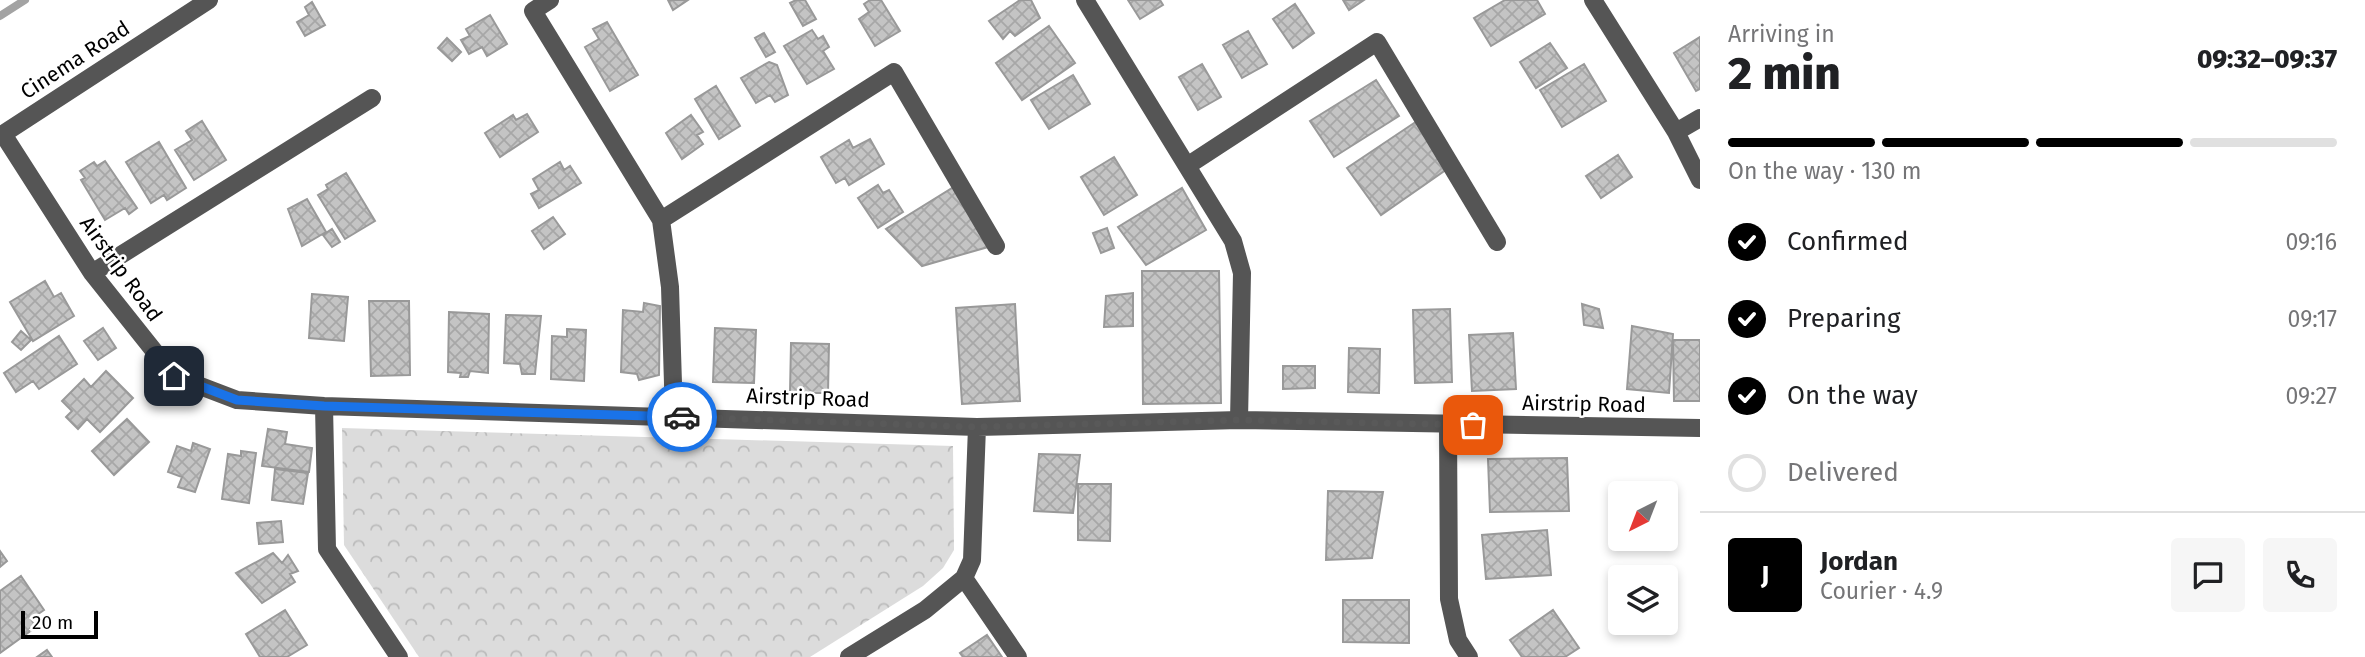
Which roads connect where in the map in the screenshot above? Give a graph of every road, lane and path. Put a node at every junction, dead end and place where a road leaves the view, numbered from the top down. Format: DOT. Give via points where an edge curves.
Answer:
graph roads {
  1 [pos="209,0"];
  2 [pos="550,0"];
  3 [pos="1085,0"];
  4 [pos="1593,0"];
  5 [pos="372,98"];
  6 [pos="1700,118"];
  7 [pos="1675,132"];
  8 [pos="1,135"];
  9 [pos="1187,166"];
  10 [pos="1700,180"];
  11 [pos="661,220"];
  12 [pos="1497,242"];
  13 [pos="996,246"];
  14 [pos="92,273"];
  15 [pos="324,406"];
  16 [pos="674,416"];
  17 [pos="1239,420"];
  18 [pos="1448,425"];
  19 [pos="977,427"];
  20 [pos="1700,429"];
  21 [pos="964,579"];
  22 [pos="399,657"];
  23 [pos="849,657"];
  24 [pos="1018,657"];
  25 [pos="1469,657"];
  1 -- 8 [label="street, Cinema Road"];
  2 -- 11 [label="street" via="533,11"];
  3 -- 9 [label="street"];
  4 -- 7 [label="street"];
  5 -- 14 [label="street"];
  6 -- 7 [label="street"];
  7 -- 10 [label="street"];
  8 -- 14 [label="street, Airstrip Road"];
  9 -- 12 [label="street" via="1377,42"];
  9 -- 17 [label="street" via="1233,241 1242,273"];
  11 -- 13 [label="street" via="894,72"];
  11 -- 16 [label="street" via="670,287"];
  14 -- 15 [label="street, Airstrip Road" via="174,376 237,400"];
  15 -- 16 [label="street, Airstrip Road"];
  15 -- 22 [label="street" via="327,549"];
  16 -- 19 [label="street, Airstrip Road"];
  17 -- 18 [label="street, Airstrip Road"];
  17 -- 19 [label="street, Airstrip Road"];
  18 -- 20 [label="street, Airstrip Road"];
  18 -- 25 [label="street" via="1449,599 1458,640"];
  19 -- 21 [label="street" via="971,560"];
  21 -- 23 [label="street" via="925,610"];
  21 -- 24 [label="street"];
}
